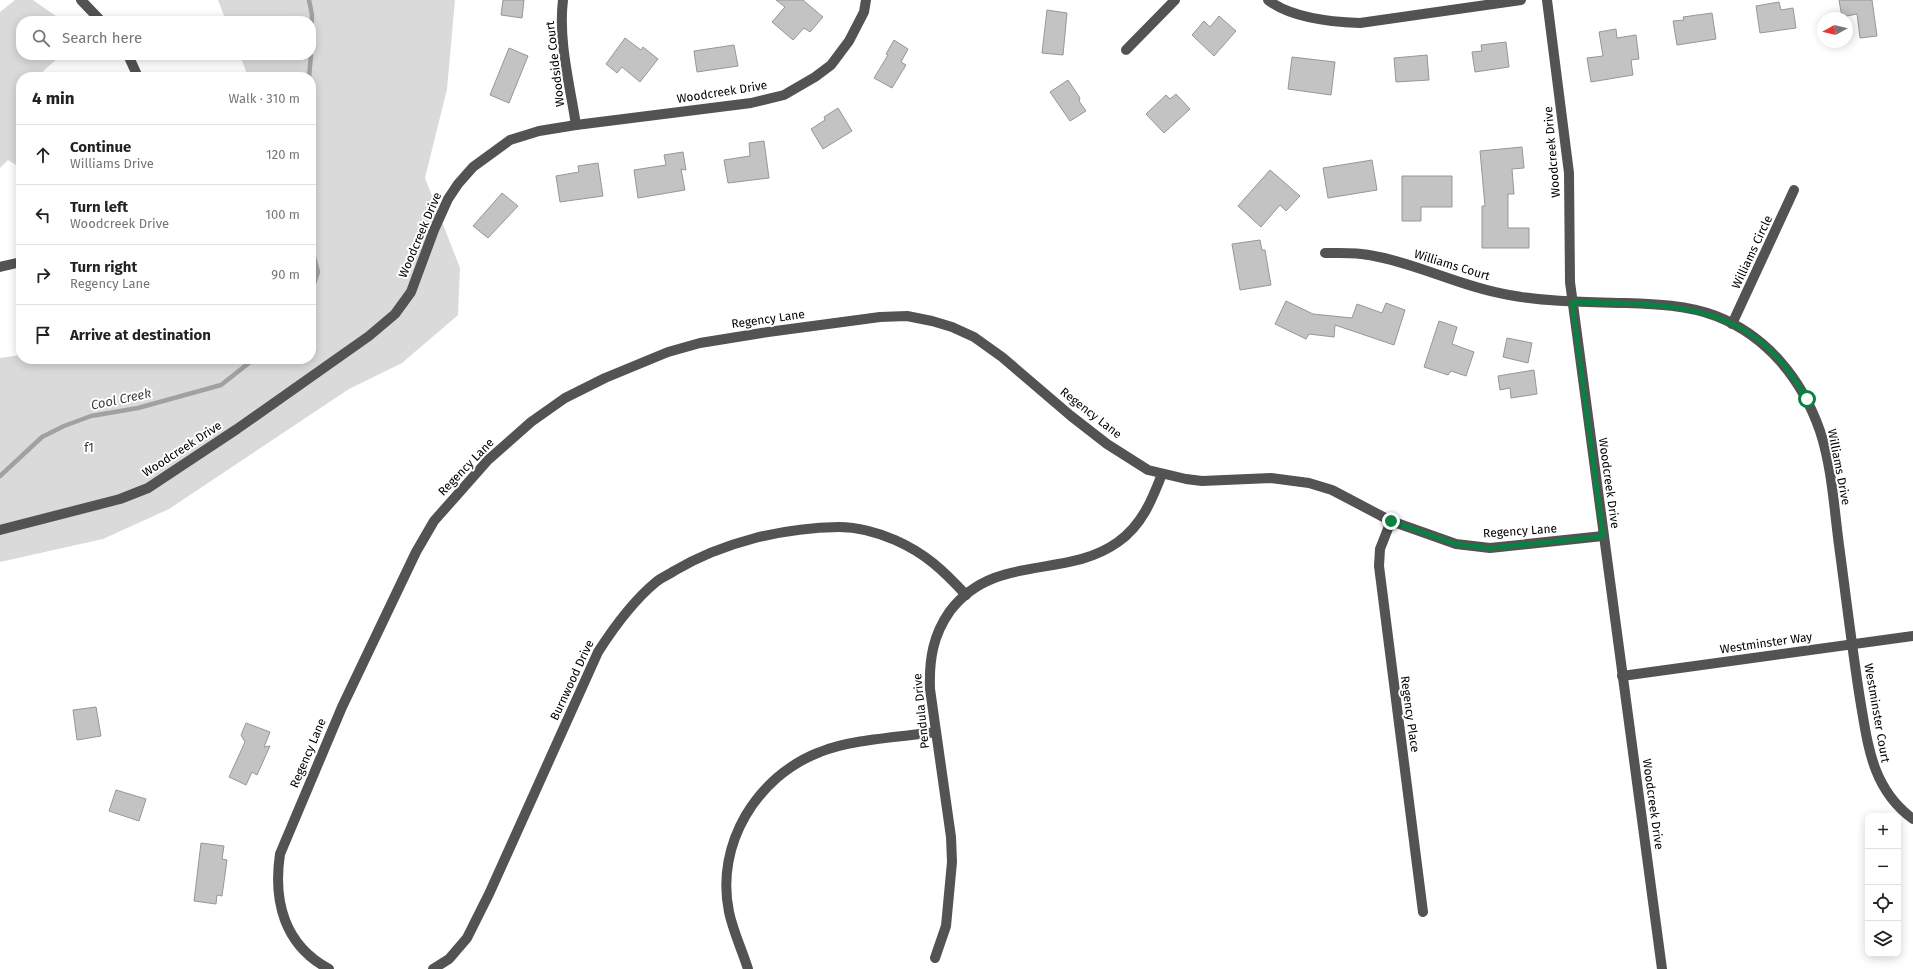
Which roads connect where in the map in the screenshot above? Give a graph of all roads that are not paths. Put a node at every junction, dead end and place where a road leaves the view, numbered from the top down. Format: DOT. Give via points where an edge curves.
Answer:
graph roads {
  1 [pos="81,0"];
  2 [pos="563,0"];
  3 [pos="866,0"];
  4 [pos="1175,0"];
  5 [pos="1268,0"];
  6 [pos="1520,0"];
  7 [pos="1547,0"];
  8 [pos="96,16"];
  9 [pos="1126,50"];
  10 [pos="130,60"];
  11 [pos="136,72"];
  12 [pos="576,125"];
  13 [pos="1794,190"];
  14 [pos="1325,253"];
  15 [pos="16,263"];
  16 [pos="0,267"];
  17 [pos="1572,302"];
  18 [pos="1732,324"];
  19 [pos="1162,474"];
  20 [pos="1391,521"];
  21 [pos="0,530"];
  22 [pos="1603,536"];
  23 [pos="966,595"];
  24 [pos="1913,636"];
  25 [pos="1853,644"];
  26 [pos="1622,676"];
  27 [pos="936,732"];
  28 [pos="1913,820"];
  29 [pos="1423,912"];
  30 [pos="935,958"];
  31 [pos="329,969"];
  32 [pos="433,969"];
  33 [pos="748,969"];
  34 [pos="1662,969"];
  1 -- 8 [label="street"];
  2 -- 12 [label="street, Woodside Court" via="564,43"];
  3 -- 12 [label="street, Woodcreek Drive" via="864,12 849,41 831,65 784,95 751,103"];
  4 -- 9 [label="street"];
  5 -- 6 [label="street" via="1307,17 1360,23"];
  7 -- 17 [label="street, Woodcreek Drive" via="1569,173"];
  10 -- 11 [label="street"];
  12 -- 21 [label="street, Woodcreek Drive" via="539,131 510,140 473,167 448,199 411,292 395,314 369,336 237,429 148,488 120,499"];
  13 -- 18 [label="street, Williams Circle"];
  14 -- 17 [label="street, Williams Court" via="1368,254 1508,295"];
  15 -- 16 [label="street"];
  17 -- 18 [label="street, Williams Drive" via="1657,304 1689,309"];
  17 -- 22 [label="street, Woodcreek Drive"];
  18 -- 25 [label="street, Williams Drive" via="1754,336 1791,373 1807,399 1820,432 1829,471"];
  19 -- 20 [label="street, Regency Lane" via="1202,481 1271,478 1309,483 1332,490"];
  19 -- 23 [label="street, Pendula Drive" via="1148,509 1134,527 1105,550 1091,557 1003,574 987,580"];
  19 -- 31 [label="street, Regency Lane" via="1148,470 1106,444 1002,356 974,337 952,327 907,316 880,317 700,343 668,352 565,398 532,422 488,460 434,521 416,552 345,700 290,826 280,854 277,877 285,920 305,951"];
  20 -- 22 [label="street, Regency Lane" via="1456,544 1490,548"];
  20 -- 29 [label="street, Regency Place" via="1380,549 1378,566"];
  22 -- 26 [label="street, Woodcreek Drive"];
  23 -- 27 [label="street, Pendula Drive" via="943,621 931,651 930,682"];
  23 -- 32 [label="street, Burnwood Drive" via="941,568 895,540 871,532 840,527 756,538 720,548 690,561 656,582 626,613 598,652 467,938 449,958"];
  24 -- 25 [label="street, Westminster Way"];
  25 -- 26 [label="street, Westminster Way"];
  25 -- 28 [label="street, Westminster Court" via="1874,769 1887,793"];
  26 -- 34 [label="street, Woodcreek Drive"];
  27 -- 30 [label="street, Pendula Drive" via="951,837 952,862 946,926"];
  27 -- 33 [label="street" via="848,744 820,751 779,774 752,804 734,840 726,883 729,911"];
}
